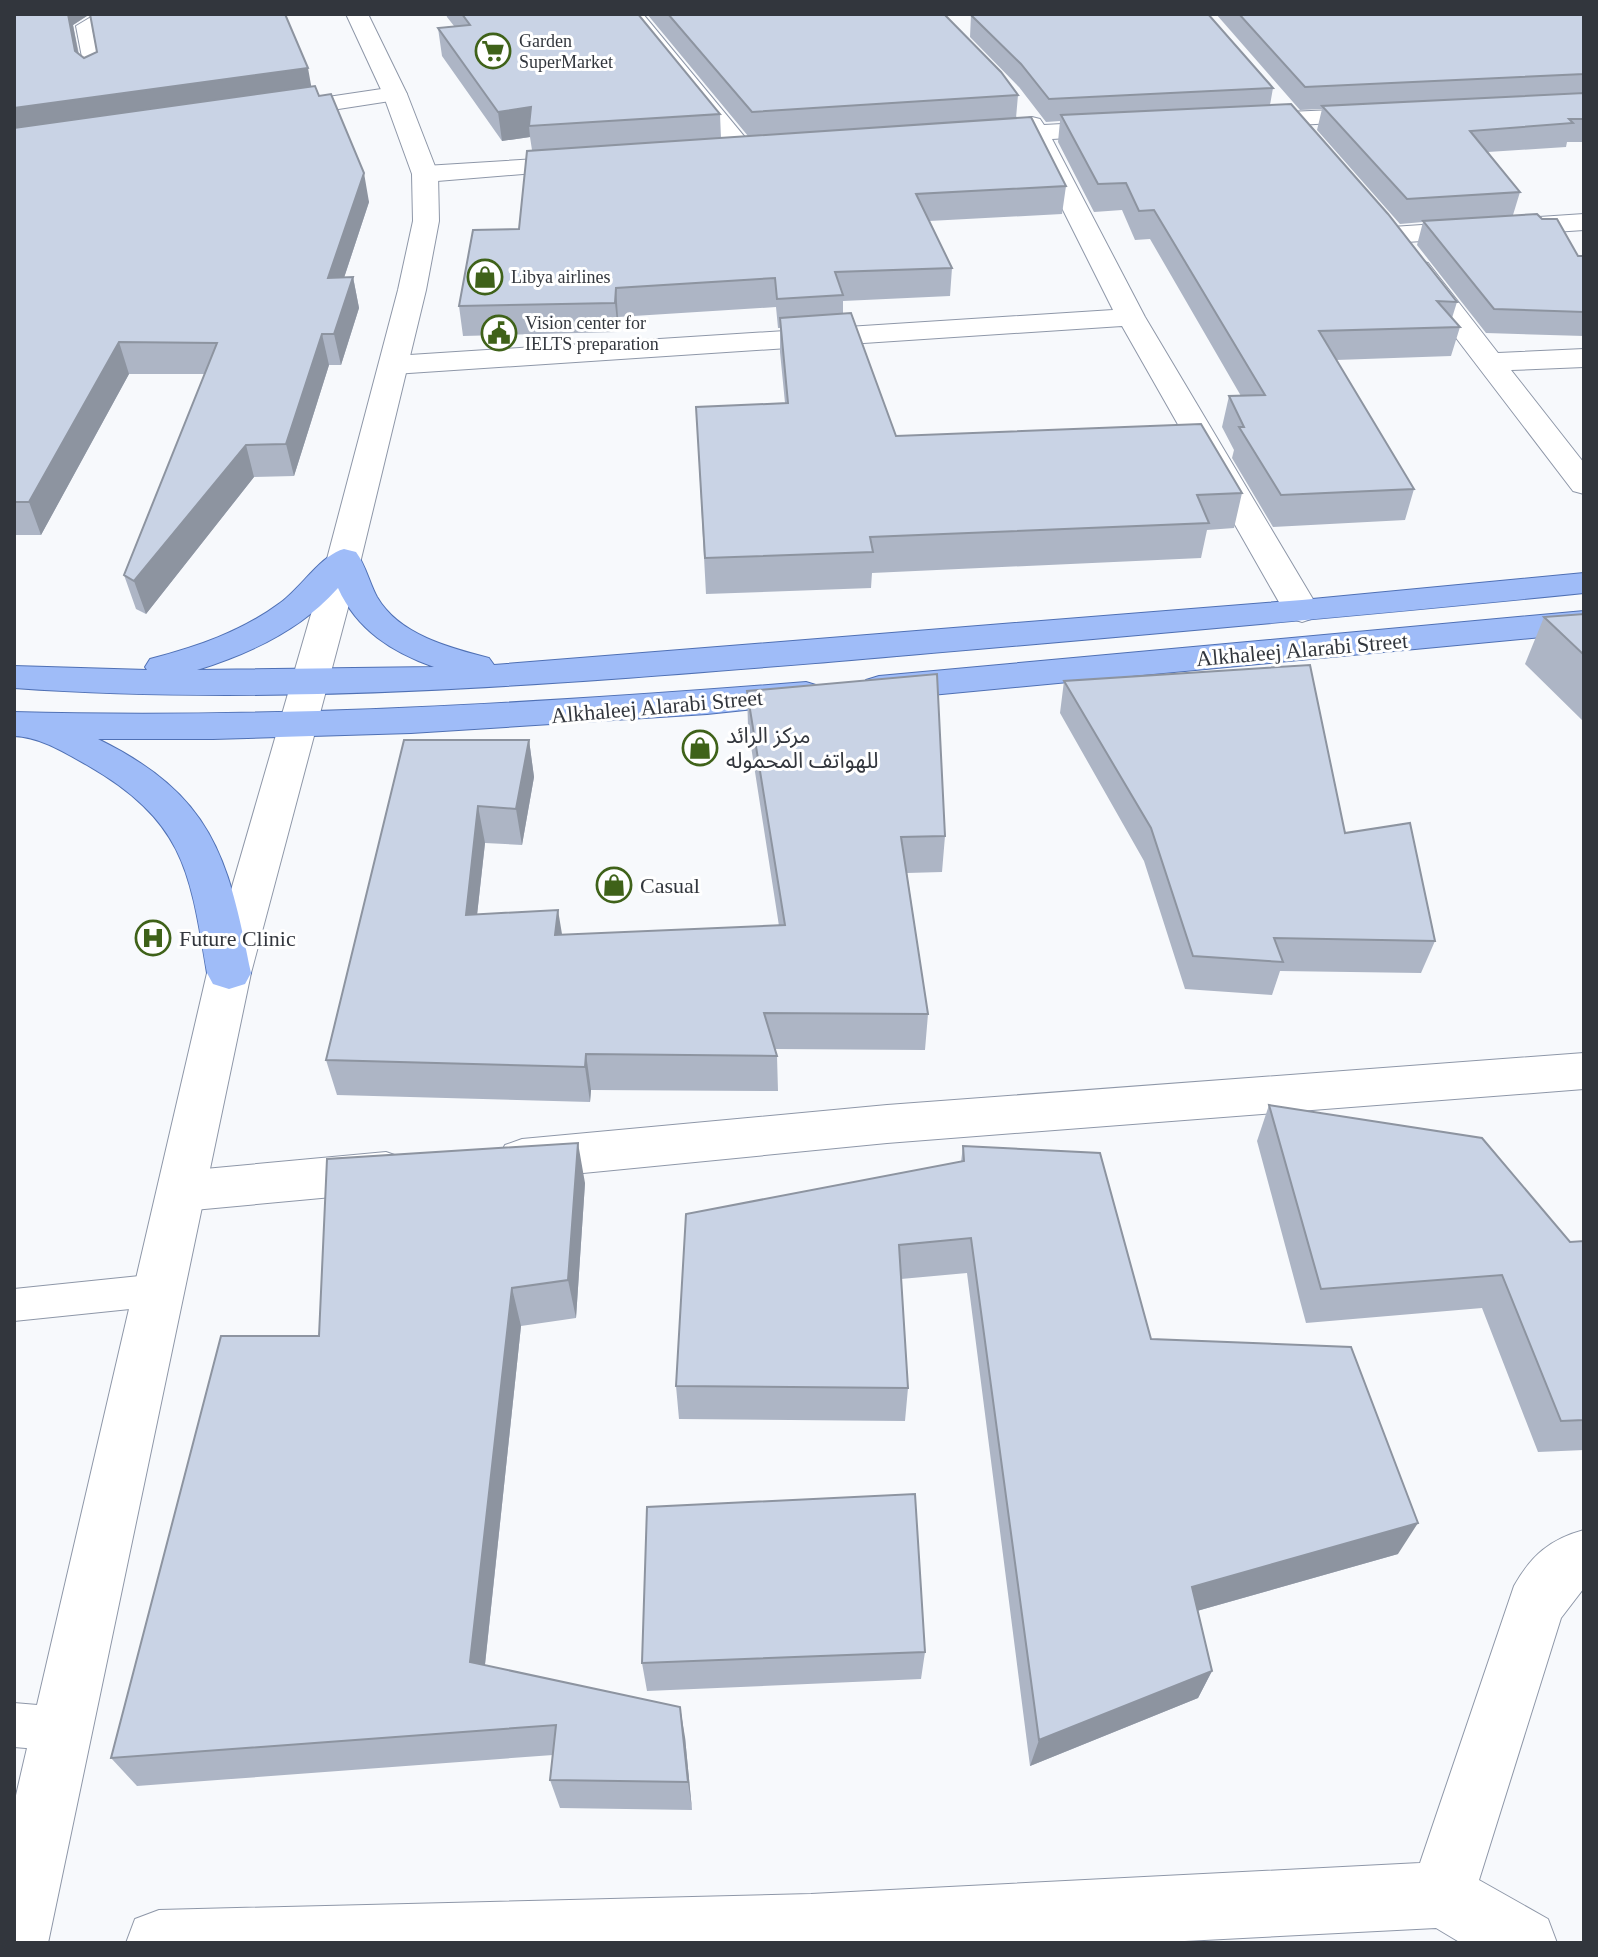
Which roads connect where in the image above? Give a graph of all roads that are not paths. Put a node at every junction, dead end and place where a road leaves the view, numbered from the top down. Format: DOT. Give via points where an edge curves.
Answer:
graph roads {
  1 [pos="108,14"];
  2 [pos="357,14"];
  3 [pos="632,14"];
  4 [pos="94,78"];
  5 [pos="395,94"];
  6 [pos="1272,95"];
  7 [pos="1019,107"];
  8 [pos="1400,114"];
  9 [pos="252,115"];
  10 [pos="1292,118"];
  11 [pos="1213,123"];
  12 [pos="1133,127"];
  13 [pos="1038,133"];
  14 [pos="961,138"];
  15 [pos="1313,142"];
  16 [pos="775,150"];
  17 [pos="744,152"];
  18 [pos="714,154"];
  19 [pos="607,161"];
  20 [pos="425,174"];
  21 [pos="1374,213"];
  22 [pos="1584,222"];
  23 [pos="1392,235"];
  24 [pos="1131,317"];
  25 [pos="1584,358"];
  26 [pos="1490,362"];
  27 [pos="394,365"];
  28 [pos="1584,484"];
  29 [pos="344,559"];
  30 [pos="1584,583"];
  31 [pos="1302,611"];
  32 [pos="1584,622"];
  33 [pos="521,676"];
  34 [pos="14,677"];
  35 [pos="88,682"];
  36 [pos="306,703"];
  37 [pos="26,724"];
  38 [pos="229,973"];
  39 [pos="1584,1071"];
  40 [pos="480,1163"];
  41 [pos="433,1167"];
  42 [pos="183,1191"];
  43 [pos="159,1290"];
  44 [pos="14,1305"];
  45 [pos="1584,1558"];
  46 [pos="38,1727"];
  47 [pos="1442,1895"];
  48 [pos="15,1943"];
  49 [pos="159,1943"];
  50 [pos="1524,1943"];
  1 -- 4 [label="lane" via="84,26"];
  2 -- 5 [label="street"];
  3 -- 17 [label="street"];
  5 -- 9 [label="street"];
  5 -- 20 [label="street"];
  6 -- 10 [label="street"];
  7 -- 13 [label="street"];
  8 -- 10 [label="street"];
  10 -- 11 [label="street"];
  10 -- 15 [label="street"];
  12 -- 13 [label="street"];
  13 -- 14 [label="street"];
  13 -- 24 [label="street"];
  16 -- 17 [label="street"];
  17 -- 18 [label="street"];
  19 -- 20 [label="street"];
  20 -- 27 [label="street" via="426,221"];
  21 -- 23 [label="street"];
  22 -- 23 [label="street"];
  23 -- 26 [label="street"];
  24 -- 27 [label="street"];
  24 -- 31 [label="street"];
  25 -- 26 [label="street"];
  26 -- 28 [label="street"];
  27 -- 29 [label="street"];
  29 -- 33 [label="main road" via="366,608 382,624 447,660"];
  29 -- 35 [label="main road" via="307,600 222,650"];
  29 -- 36 [label="street"];
  30 -- 31 [label="main road, Alkhaleej Alarabi Street"];
  31 -- 33 [label="main road, Alkhaleej Alarabi Street"];
  32 -- 36 [label="main road, Alkhaleej Alarabi Street" via="522,717"];
  33 -- 36 [label="main road, Alkhaleej Alarabi Street"];
  34 -- 35 [label="main road, Alkhaleej Alarabi Street"];
  35 -- 36 [label="main road, Alkhaleej Alarabi Street"];
  36 -- 37 [label="main road, Alkhaleej Alarabi Street"];
  36 -- 38 [label="street"];
  37 -- 38 [label="main road" via="118,765 181,818 203,858"];
  38 -- 42 [label="street"];
  39 -- 40 [label="street" via="887,1124"];
  41 -- 42 [label="street"];
  42 -- 43 [label="street"];
  43 -- 44 [label="lane"];
  43 -- 46 [label="street"];
  45 -- 47 [label="street" via="1549,1581 1535,1607"];
  46 -- 48 [label="street"];
  47 -- 49 [label="street" via="811,1927"];
  47 -- 50 [label="street"];
}
